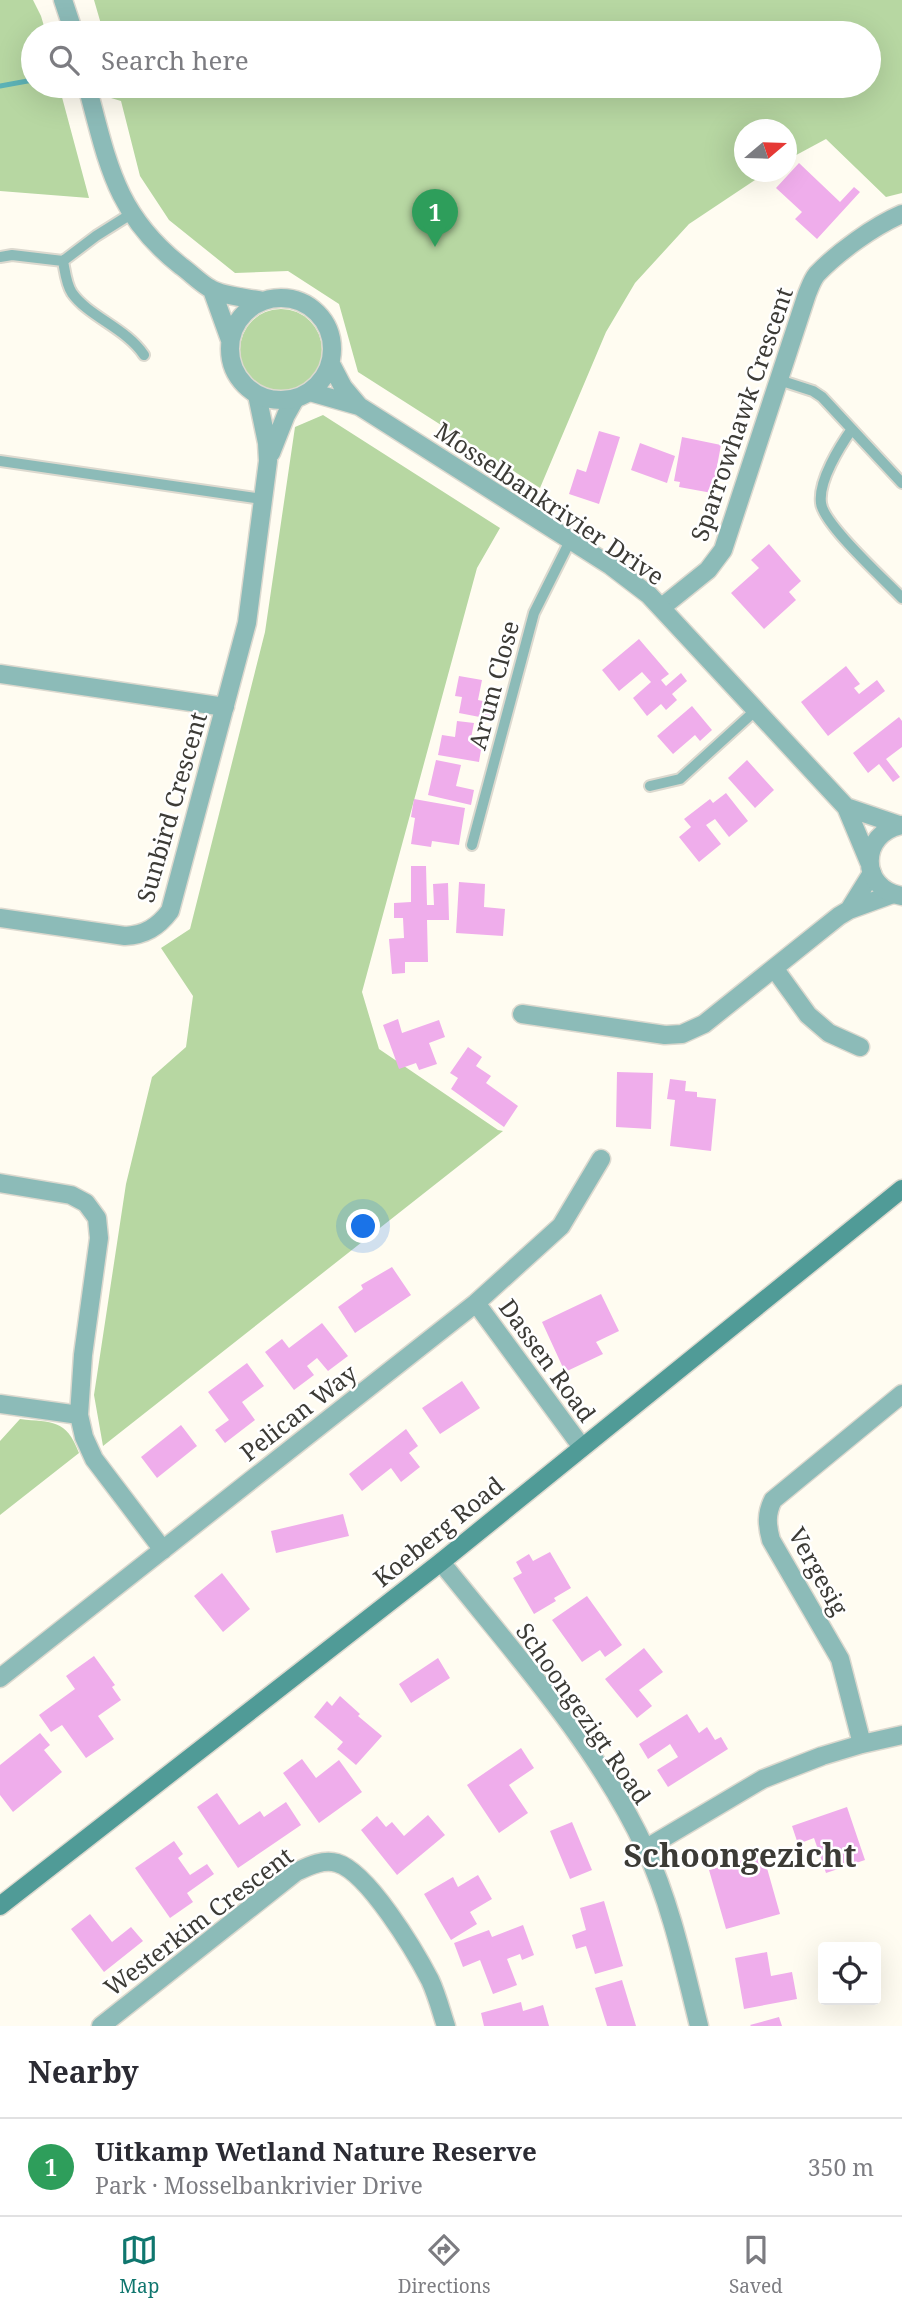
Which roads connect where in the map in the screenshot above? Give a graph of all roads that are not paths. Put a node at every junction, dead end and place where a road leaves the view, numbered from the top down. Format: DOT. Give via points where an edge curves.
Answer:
graph roads {
  1 [pos="63,0"];
  2 [pos="70,21"];
  3 [pos="91,98"];
  4 [pos="131,214"];
  5 [pos="902,214"];
  6 [pos="0,257"];
  7 [pos="63,261"];
  8 [pos="212,290"];
  9 [pos="263,301"];
  10 [pos="230,340"];
  11 [pos="144,355"];
  12 [pos="331,364"];
  13 [pos="779,380"];
  14 [pos="257,395"];
  15 [pos="302,396"];
  16 [pos="359,406"];
  17 [pos="852,429"];
  18 [pos="0,461"];
  19 [pos="268,461"];
  20 [pos="902,482"];
  21 [pos="262,499"];
  22 [pos="570,541"];
  23 [pos="902,598"];
  24 [pos="662,607"];
  25 [pos="0,674"];
  26 [pos="225,707"];
  27 [pos="756,710"];
  28 [pos="650,786"];
  29 [pos="846,807"];
  30 [pos="900,825"];
  31 [pos="472,845"];
  32 [pos="870,867"];
  33 [pos="897,895"];
  34 [pos="849,910"];
  35 [pos="0,918"];
  36 [pos="774,968"];
  37 [pos="522,1014"];
  38 [pos="860,1047"];
  39 [pos="601,1159"];
  40 [pos="0,1183"];
  41 [pos="902,1189"];
  42 [pos="476,1303"];
  43 [pos="902,1394"];
  44 [pos="0,1404"];
  45 [pos="79,1415"];
  46 [pos="581,1446"];
  47 [pos="163,1550"];
  48 [pos="440,1562"];
  49 [pos="0,1678"];
  50 [pos="902,1735"];
  51 [pos="862,1744"];
  52 [pos="645,1849"];
  53 [pos="0,1906"];
  54 [pos="101,2026"];
  55 [pos="446,2026"];
  56 [pos="698,2026"];
  1 -- 2 [label="street"];
  3 -- 4 [label="street, Mosselbankrivier Drive" via="109,167"];
  4 -- 7 [label="lane"];
  4 -- 8 [label="street, Mosselbankrivier Drive" via="165,253"];
  5 -- 13 [label="street, Sparrowhawk Crescent" via="848,248 815,276"];
  6 -- 7 [label="lane"];
  7 -- 11 [label="lane" via="77,298 135,342"];
  8 -- 9 [label="street, Mosselbankrivier Drive"];
  8 -- 10 [label="street"];
  9 -- 10 [label="street" via="241,316"];
  9 -- 12 [label="street, Mosselbankrivier Drive" via="285,298 307,304 324,320 332,341"];
  10 -- 14 [label="street" via="231,362 241,381"];
  12 -- 15 [label="street" via="323,380"];
  12 -- 16 [label="street, Mosselbankrivier Drive"];
  13 -- 17 [label="lane" via="822,397"];
  13 -- 24 [label="street, Sparrowhawk Crescent" via="719,558"];
  14 -- 15 [label="street, Mosselbankrivier Drive" via="278,401"];
  14 -- 19 [label="street, Sunbird Crescent"];
  15 -- 16 [label="street, Mosselbankrivier Drive"];
  15 -- 19 [label="street, Sunbird Crescent" via="281,425"];
  16 -- 22 [label="street, Mosselbankrivier Drive"];
  17 -- 20 [label="lane"];
  17 -- 23 [label="lane" via="838,447 821,505 830,522"];
  18 -- 21 [label="lane"];
  19 -- 21 [label="street, Sunbird Crescent"];
  21 -- 26 [label="street, Sunbird Crescent" via="247,623"];
  22 -- 24 [label="street, Mosselbankrivier Drive"];
  22 -- 31 [label="lane, Arum Close" via="534,613"];
  24 -- 27 [label="street, Mosselbankrivier Drive"];
  25 -- 26 [label="street, Sunbird Crescent"];
  26 -- 35 [label="street, Sunbird Crescent" via="174,900 163,920 145,932 125,936"];
  27 -- 28 [label="lane" via="680,779"];
  27 -- 29 [label="street, Mosselbankrivier Drive"];
  29 -- 30 [label="street, Mosselbankrivier Drive"];
  29 -- 32 [label="street, Mosselbankrivier Drive"];
  30 -- 32 [label="street, Mosselbankrivier Drive" via="877,838"];
  32 -- 33 [label="street, Mosselbankrivier Drive" via="880,886"];
  32 -- 34 [label="street"];
  33 -- 34 [label="street"];
  34 -- 36 [label="street"];
  36 -- 37 [label="street" via="704,1024 682,1034"];
  36 -- 38 [label="street" via="808,1015 828,1033"];
  39 -- 42 [label="street, Pelican Way" via="561,1226"];
  40 -- 45 [label="street" via="71,1195 86,1203 97,1218 99,1238"];
  41 -- 46 [label="main road, Koeberg Road"];
  42 -- 46 [label="street, Dassen Road"];
  42 -- 47 [label="street, Pelican Way"];
  43 -- 51 [label="street, Vergesig" via="774,1500 767,1524 771,1540 840,1659"];
  44 -- 45 [label="street"];
  45 -- 47 [label="street" via="94,1460"];
  46 -- 48 [label="main road, Koeberg Road"];
  47 -- 49 [label="street, Pelican Way"];
  48 -- 52 [label="street, Schoongezigt Road" via="544,1689 622,1803"];
  48 -- 53 [label="main road, Koeberg Road"];
  50 -- 51 [label="street"];
  51 -- 52 [label="street" via="762,1779"];
  52 -- 56 [label="street, Schoongezigt Road" via="668,1909"];
  54 -- 55 [label="street, Westerkim Crescent" via="296,1872 336,1862 362,1879 409,1944 430,1982"];
}
